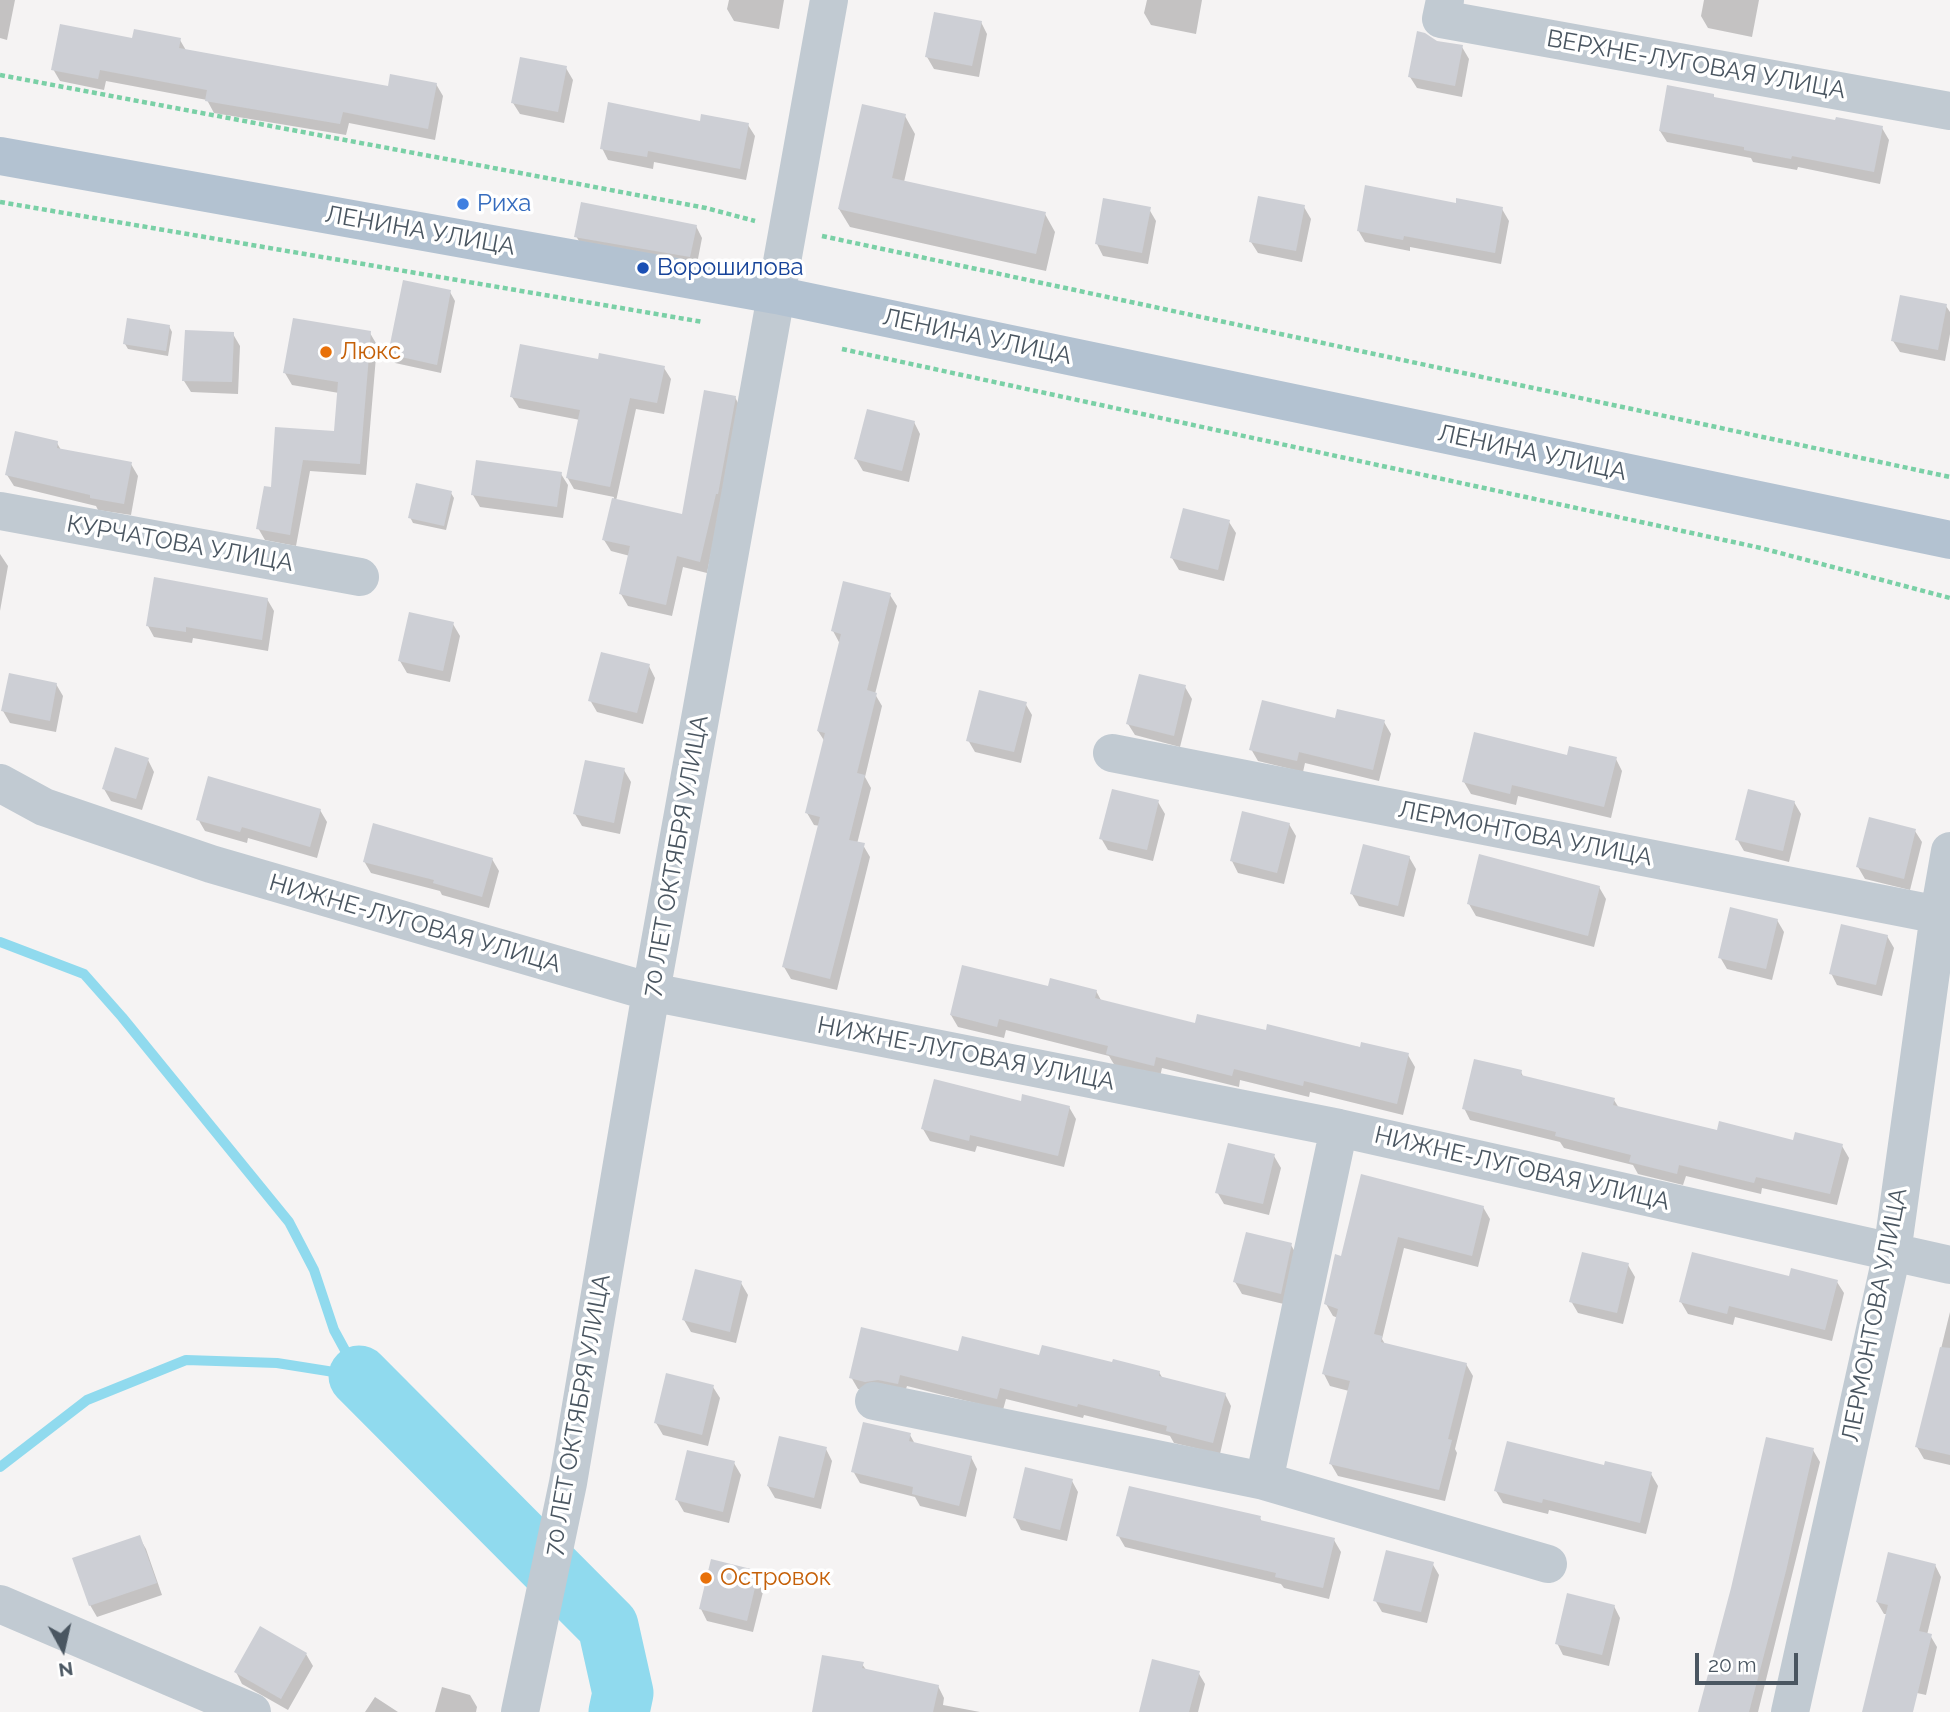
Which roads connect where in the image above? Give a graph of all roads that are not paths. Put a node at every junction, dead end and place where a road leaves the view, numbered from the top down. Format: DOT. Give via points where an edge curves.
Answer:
graph roads {
  1 [pos="829,0"];
  2 [pos="1441,5"];
  3 [pos="1950,111"];
  4 [pos="0,156"];
  5 [pos="776,295"];
  6 [pos="0,511"];
  7 [pos="1950,540"];
  8 [pos="360,577"];
  9 [pos="1112,753"];
  10 [pos="0,783"];
  11 [pos="1950,851"];
  12 [pos="1944,916"];
  13 [pos="651,992"];
  14 [pos="1339,1128"];
  15 [pos="1892,1253"];
  16 [pos="1950,1265"];
  17 [pos="874,1401"];
  18 [pos="1264,1481"];
  19 [pos="1548,1564"];
  20 [pos="0,1604"];
  21 [pos="251,1712"];
  22 [pos="520,1712"];
  23 [pos="1790,1712"];
  1 -- 5 [label="street, 70 ЛЕТ ОКТЯБРЯ УЛИЦА"];
  2 -- 3 [label="street, ВЕРХНЕ-ЛУГОВАЯ УЛИЦА"];
  4 -- 5 [label="main road, ЛЕНИНА УЛИЦА"];
  5 -- 7 [label="main road, ЛЕНИНА УЛИЦА"];
  5 -- 13 [label="street, 70 ЛЕТ ОКТЯБРЯ УЛИЦА"];
  6 -- 8 [label="street, КУРЧАТОВА УЛИЦА"];
  9 -- 12 [label="street, ЛЕРМОНТОВА УЛИЦА"];
  10 -- 13 [label="street, НИЖНЕ-ЛУГОВАЯ УЛИЦА" via="44,807 211,864"];
  11 -- 12 [label="street, ЛЕРМОНТОВА УЛИЦА"];
  12 -- 15 [label="street, ЛЕРМОНТОВА УЛИЦА"];
  13 -- 14 [label="street, НИЖНЕ-ЛУГОВАЯ УЛИЦА"];
  13 -- 22 [label="street, 70 ЛЕТ ОКТЯБРЯ УЛИЦА" via="568,1483"];
  14 -- 15 [label="street, НИЖНЕ-ЛУГОВАЯ УЛИЦА"];
  14 -- 18 [label="street"];
  15 -- 16 [label="street, НИЖНЕ-ЛУГОВАЯ УЛИЦА"];
  15 -- 23 [label="street, ЛЕРМОНТОВА УЛИЦА"];
  17 -- 18 [label="street"];
  18 -- 19 [label="street"];
  20 -- 21 [label="street"];
}
